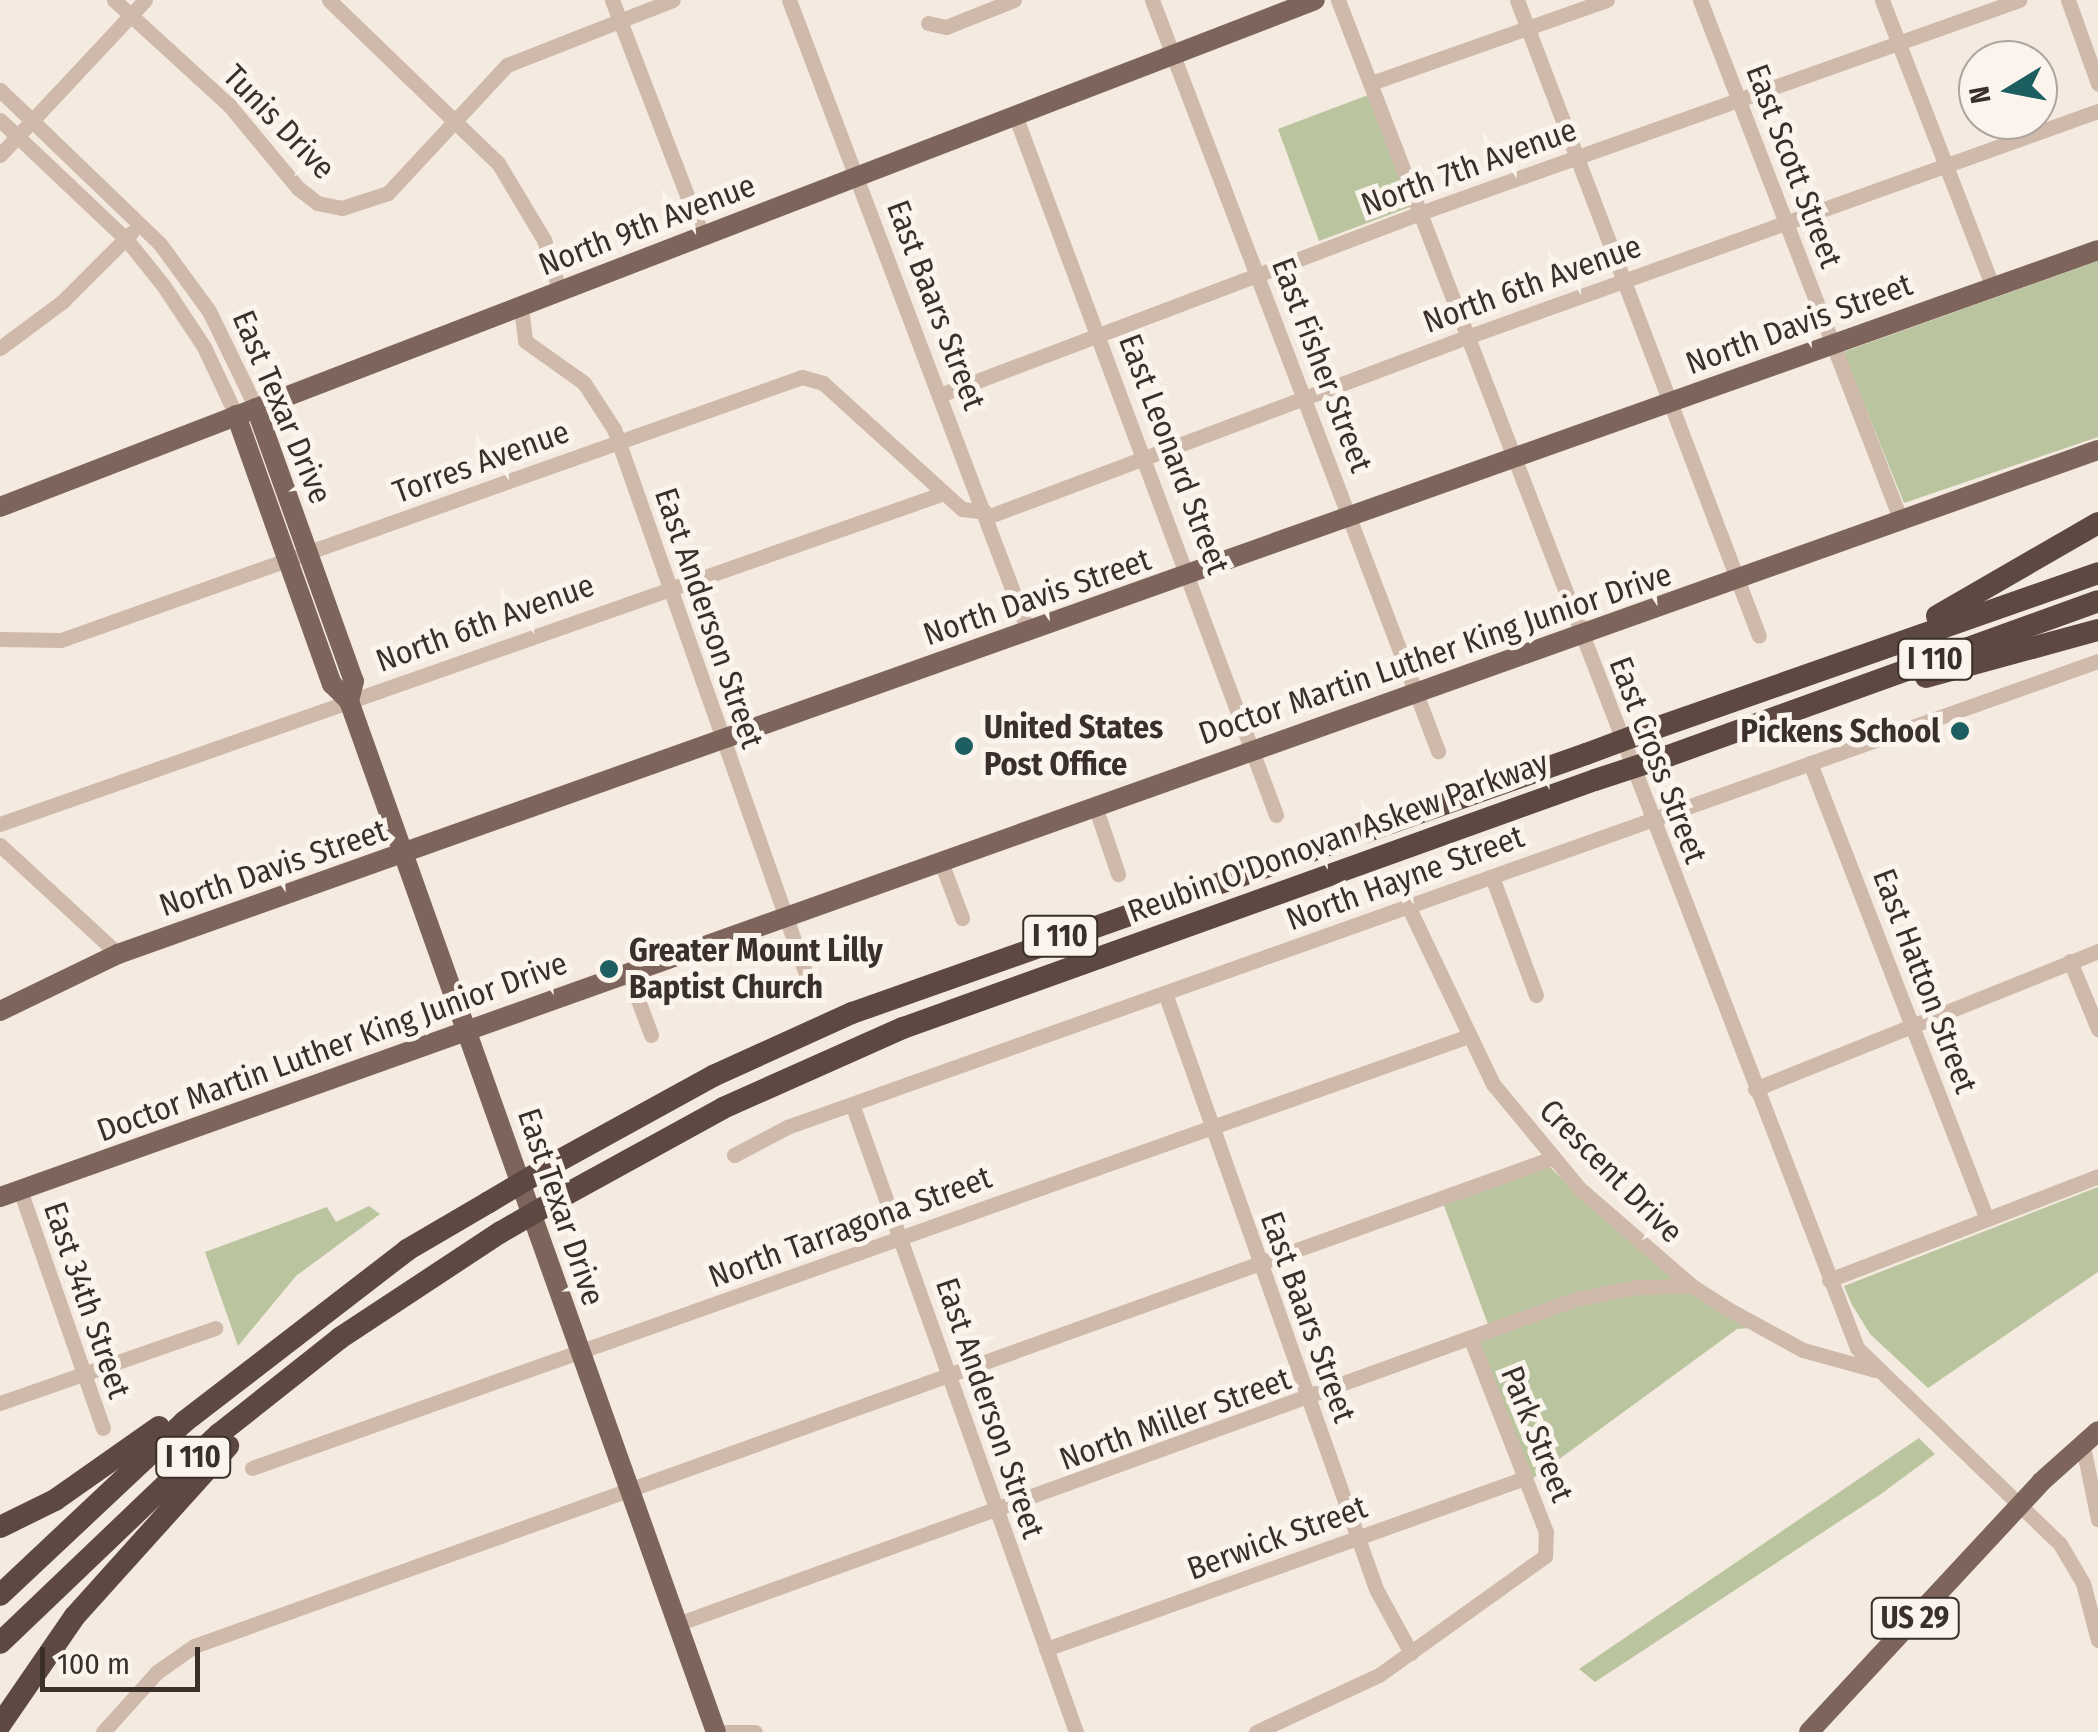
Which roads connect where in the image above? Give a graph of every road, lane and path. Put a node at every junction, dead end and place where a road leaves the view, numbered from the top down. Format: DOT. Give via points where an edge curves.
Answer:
graph roads {
  1 [pos="114,0"];
  2 [pos="145,0"];
  3 [pos="329,0"];
  4 [pos="612,0"];
  5 [pos="674,0"];
  6 [pos="789,0"];
  7 [pos="1014,0"];
  8 [pos="1152,0"];
  9 [pos="1315,0"];
  10 [pos="1338,0"];
  11 [pos="1516,0"];
  12 [pos="1607,0"];
  13 [pos="1700,0"];
  14 [pos="1882,0"];
  15 [pos="2020,0"];
  16 [pos="2068,0"];
  17 [pos="130,16"];
  18 [pos="620,20"];
  19 [pos="928,23"];
  20 [pos="1528,28"];
  21 [pos="1898,43"];
  22 [pos="1173,54"];
  23 [pos="1374,82"];
  24 [pos="2098,84"];
  25 [pos="0,90"];
  26 [pos="1739,100"];
  27 [pos="2098,112"];
  28 [pos="1016,115"];
  29 [pos="457,118"];
  30 [pos="0,120"];
  31 [pos="33,121"];
  32 [pos="17,136"];
  33 [pos="0,155"];
  34 [pos="1577,156"];
  35 [pos="1946,166"];
  36 [pos="857,176"];
  37 [pos="1423,212"];
  38 [pos="1786,222"];
  39 [pos="140,223"];
  40 [pos="702,235"];
  41 [pos="126,238"];
  42 [pos="2098,250"];
  43 [pos="1258,274"];
  44 [pos="1624,280"];
  45 [pos="1992,287"];
  46 [pos="560,292"];
  47 [pos="521,307"];
  48 [pos="1098,334"];
  49 [pos="1467,337"];
  50 [pos="1834,346"];
  51 [pos="0,348"];
  52 [pos="940,395"];
  53 [pos="1305,397"];
  54 [pos="1671,402"];
  55 [pos="246,411"];
  56 [pos="618,442"];
  57 [pos="2098,450"];
  58 [pos="1146,459"];
  59 [pos="1511,459"];
  60 [pos="944,492"];
  61 [pos="0,507"];
  62 [pos="986,515"];
  63 [pos="1350,516"];
  64 [pos="1901,520"];
  65 [pos="2098,523"];
  66 [pos="309,553"];
  67 [pos="288,560"];
  68 [pos="2098,573"];
  69 [pos="1191,574"];
  70 [pos="1737,579"];
  71 [pos="669,586"];
  72 [pos="2098,601"];
  73 [pos="2098,630"];
  74 [pos="1028,631"];
  75 [pos="1580,634"];
  76 [pos="1759,636"];
  77 [pos="0,640"];
  78 [pos="1888,646"];
  79 [pos="2098,661"];
  80 [pos="1420,692"];
  81 [pos="349,701"];
  82 [pos="1773,719"];
  83 [pos="723,740"];
  84 [pos="1255,749"];
  85 [pos="1438,751"];
  86 [pos="1810,763"];
  87 [pos="1095,806"];
  88 [pos="1276,815"];
  89 [pos="1652,819"];
  90 [pos="0,824"];
  91 [pos="0,845"];
  92 [pos="404,854"];
  93 [pos="941,862"];
  94 [pos="1118,874"];
  95 [pos="1492,877"];
  96 [pos="1408,906"];
  97 [pos="785,916"];
  98 [pos="962,918"];
  99 [pos="2098,950"];
  100 [pos="118,954"];
  101 [pos="2070,961"];
  102 [pos="628,973"];
  103 [pos="808,980"];
  104 [pos="1166,993"];
  105 [pos="1536,994"];
  106 [pos="0,1011"];
  107 [pos="1911,1022"];
  108 [pos="2098,1029"];
  109 [pos="467,1031"];
  110 [pos="651,1035"];
  111 [pos="1466,1037"];
  112 [pos="1755,1088"];
  113 [pos="852,1104"];
  114 [pos="1212,1128"];
  115 [pos="734,1155"];
  116 [pos="1550,1159"];
  117 [pos="2098,1176"];
  118 [pos="10,1193"];
  119 [pos="1987,1219"];
  120 [pos="901,1238"];
  121 [pos="1258,1264"];
  122 [pos="1829,1280"];
  123 [pos="1692,1286"];
  124 [pos="406,1294"];
  125 [pos="215,1328"];
  126 [pos="1471,1340"];
  127 [pos="580,1352"];
  128 [pos="1875,1370"];
  129 [pos="949,1374"];
  130 [pos="82,1375"];
  131 [pos="1308,1400"];
  132 [pos="211,1401"];
  133 [pos="0,1403"];
  134 [pos="103,1428"];
  135 [pos="2090,1436"];
  136 [pos="252,1468"];
  137 [pos="1525,1478"];
  138 [pos="630,1490"];
  139 [pos="2021,1504"];
  140 [pos="998,1511"];
  141 [pos="2098,1519"];
  142 [pos="0,1527"];
  143 [pos="1358,1538"];
  144 [pos="2098,1568"];
  145 [pos="2083,1582"];
  146 [pos="0,1595"];
  147 [pos="680,1623"];
  148 [pos="2098,1640"];
  149 [pos="0,1643"];
  150 [pos="1046,1649"];
  151 [pos="1411,1653"];
  152 [pos="0,1725"];
  153 [pos="102,1732"];
  154 [pos="717,1732"];
  155 [pos="755,1732"];
  156 [pos="1076,1732"];
  157 [pos="1256,1732"];
  158 [pos="1808,1732"];
  1 -- 17 [label="street, Tunis Drive"];
  2 -- 17 [label="street"];
  3 -- 29 [label="street"];
  4 -- 18 [label="street"];
  5 -- 18 [label="street"];
  6 -- 36 [label="street, East Baars Street"];
  7 -- 19 [label="street" via="946,27"];
  8 -- 22 [label="street, East Fisher Street"];
  9 -- 22 [label="main road, North 9th Avenue"];
  10 -- 23 [label="street, East Cross Street"];
  11 -- 20 [label="street"];
  12 -- 20 [label="street"];
  13 -- 26 [label="street, East Scott Street"];
  14 -- 21 [label="street"];
  15 -- 21 [label="street, North 7th Avenue"];
  16 -- 24 [label="street"];
  17 -- 29 [label="street, Tunis Drive" via="228,105 298,188 328,207 366,205 388,193"];
  17 -- 31 [label="street"];
  18 -- 29 [label="street" via="507,65"];
  18 -- 40 [label="street"];
  20 -- 23 [label="street"];
  20 -- 34 [label="street"];
  21 -- 26 [label="street, North 7th Avenue"];
  21 -- 35 [label="street"];
  22 -- 28 [label="main road, North 9th Avenue"];
  22 -- 43 [label="street, East Fisher Street"];
  23 -- 37 [label="street, East Cross Street"];
  25 -- 31 [label="street, East Texar Drive"];
  26 -- 34 [label="street, North 7th Avenue"];
  26 -- 38 [label="street, East Scott Street"];
  27 -- 35 [label="street, North 6th Avenue"];
  28 -- 36 [label="main road, North 9th Avenue"];
  28 -- 48 [label="street, East Leonard Street"];
  29 -- 46 [label="street" via="520,195 544,240"];
  30 -- 32 [label="street, East Texar Drive"];
  31 -- 32 [label="street"];
  31 -- 39 [label="street, East Texar Drive"];
  32 -- 33 [label="street"];
  32 -- 41 [label="street, East Texar Drive"];
  34 -- 37 [label="street, North 7th Avenue"];
  34 -- 44 [label="street"];
  35 -- 38 [label="street, North 6th Avenue"];
  35 -- 45 [label="street"];
  36 -- 40 [label="main road, North 9th Avenue"];
  36 -- 52 [label="street, East Baars Street"];
  37 -- 43 [label="street, North 7th Avenue"];
  37 -- 49 [label="street, East Cross Street"];
  38 -- 44 [label="street, North 6th Avenue"];
  38 -- 50 [label="street, East Scott Street"];
  39 -- 41 [label="street"];
  39 -- 55 [label="street, East Texar Drive" via="209,311"];
  40 -- 46 [label="main road, North 9th Avenue"];
  41 -- 51 [label="street" via="62,302"];
  41 -- 55 [label="street, East Texar Drive"];
  42 -- 45 [label="main road, North Davis Street"];
  43 -- 48 [label="street, North 7th Avenue"];
  43 -- 53 [label="street, East Fisher Street"];
  44 -- 49 [label="street, North 6th Avenue"];
  44 -- 54 [label="street"];
  45 -- 50 [label="main road, North Davis Street"];
  46 -- 47 [label="main road, North 9th Avenue"];
  47 -- 55 [label="main road, North 9th Avenue"];
  47 -- 56 [label="street, East Anderson Street" via="525,341 584,383"];
  48 -- 52 [label="street, North 7th Avenue"];
  48 -- 58 [label="street, East Leonard Street"];
  49 -- 53 [label="street, North 6th Avenue"];
  49 -- 59 [label="street, East Cross Street"];
  50 -- 54 [label="main road, North Davis Street"];
  50 -- 64 [label="street, East Scott Street"];
  52 -- 62 [label="street, East Baars Street"];
  53 -- 58 [label="street, North 6th Avenue"];
  53 -- 63 [label="street, East Fisher Street"];
  54 -- 59 [label="main road, North Davis Street"];
  54 -- 70 [label="street"];
  55 -- 61 [label="main road, North 9th Avenue"];
  55 -- 66 [label="main road, East Texar Drive"];
  55 -- 67 [label="main road, East Texar Drive"];
  56 -- 60 [label="street, Torres Avenue" via="802,376 823,383"];
  56 -- 66 [label="street, Torres Avenue"];
  56 -- 71 [label="street, East Anderson Street"];
  57 -- 64 [label="main road, Doctor Martin Luther King Junior Drive"];
  58 -- 62 [label="street, North 6th Avenue"];
  58 -- 69 [label="street, East Leonard Street"];
  59 -- 63 [label="main road, North Davis Street"];
  59 -- 75 [label="street, East Cross Street"];
  60 -- 62 [label="street" via="970,513"];
  60 -- 71 [label="street, North 6th Avenue"];
  62 -- 74 [label="street, East Baars Street"];
  63 -- 69 [label="main road, North Davis Street"];
  63 -- 80 [label="street, East Fisher Street"];
  64 -- 70 [label="main road, Doctor Martin Luther King Junior Drive"];
  65 -- 78 [label="highway"];
  66 -- 67 [label="street, Torres Avenue"];
  66 -- 81 [label="main road, East Texar Drive" via="354,682"];
  67 -- 77 [label="street, Torres Avenue" via="61,640"];
  67 -- 81 [label="main road, East Texar Drive" via="332,684"];
  68 -- 78 [label="highway, Reubin O'Donovan Askew Parkway / I 110"];
  69 -- 74 [label="main road, North Davis Street"];
  69 -- 84 [label="street, East Leonard Street"];
  70 -- 75 [label="main road, Doctor Martin Luther King Junior Drive"];
  70 -- 76 [label="street"];
  71 -- 81 [label="street, North 6th Avenue"];
  71 -- 83 [label="street, East Anderson Street"];
  72 -- 82 [label="highway, Reubin O'Donovan Askew Parkway / I 110"];
  73 -- 82 [label="highway"];
  74 -- 83 [label="main road, North Davis Street"];
  75 -- 80 [label="main road, Doctor Martin Luther King Junior Drive"];
  75 -- 89 [label="street, East Cross Street"];
  78 -- 132 [label="highway, Reubin O'Donovan Askew Parkway / I 110, bridge" via="869,1007 712,1076 407,1250"];
  79 -- 86 [label="street, North Hayne Street"];
  80 -- 84 [label="main road, Doctor Martin Luther King Junior Drive"];
  80 -- 85 [label="street, East Fisher Street"];
  81 -- 90 [label="street, North 6th Avenue"];
  81 -- 92 [label="main road, East Texar Drive"];
  82 -- 124 [label="highway, Reubin O'Donovan Askew Parkway / I 110, bridge" via="903,1028 723,1108 501,1232"];
  83 -- 92 [label="main road, North Davis Street"];
  83 -- 97 [label="street, East Anderson Street"];
  84 -- 87 [label="main road, Doctor Martin Luther King Junior Drive"];
  84 -- 88 [label="street, East Leonard Street"];
  86 -- 89 [label="street, North Hayne Street"];
  86 -- 107 [label="street, East Hatton Street"];
  87 -- 93 [label="main road, Doctor Martin Luther King Junior Drive"];
  87 -- 94 [label="street"];
  89 -- 95 [label="street, North Hayne Street"];
  89 -- 112 [label="street, East Cross Street"];
  91 -- 100 [label="street"];
  92 -- 100 [label="main road, North Davis Street"];
  92 -- 109 [label="main road, East Texar Drive"];
  93 -- 97 [label="main road, Doctor Martin Luther King Junior Drive"];
  93 -- 98 [label="street"];
  95 -- 96 [label="street, North Hayne Street"];
  95 -- 105 [label="street"];
  96 -- 104 [label="street, North Hayne Street"];
  96 -- 111 [label="street, Crescent Drive"];
  97 -- 102 [label="main road, Doctor Martin Luther King Junior Drive"];
  97 -- 103 [label="street, East Anderson Street"];
  99 -- 101 [label="street"];
  100 -- 106 [label="main road, North Davis Street"];
  101 -- 107 [label="street"];
  101 -- 108 [label="street"];
  102 -- 109 [label="main road, Doctor Martin Luther King Junior Drive"];
  102 -- 110 [label="street"];
  104 -- 113 [label="street, North Hayne Street"];
  104 -- 114 [label="street, East Baars Street"];
  107 -- 112 [label="street"];
  107 -- 119 [label="street, East Hatton Street"];
  109 -- 118 [label="main road, Doctor Martin Luther King Junior Drive"];
  109 -- 127 [label="main road, East Texar Drive"];
  111 -- 114 [label="street, North Tarragona Street"];
  111 -- 116 [label="street, Crescent Drive"];
  112 -- 122 [label="street, East Cross Street"];
  113 -- 115 [label="street, North Hayne Street"];
  113 -- 120 [label="street, East Anderson Street"];
  114 -- 120 [label="street, North Tarragona Street"];
  114 -- 121 [label="street, East Baars Street"];
  116 -- 121 [label="street"];
  116 -- 123 [label="street, Crescent Drive"];
  117 -- 119 [label="street"];
  118 -- 130 [label="street, East 34th Street"];
  119 -- 122 [label="street"];
  120 -- 127 [label="street, North Tarragona Street"];
  120 -- 129 [label="street, East Anderson Street"];
  121 -- 129 [label="street"];
  121 -- 131 [label="street, East Baars Street"];
  122 -- 128 [label="street, East Cross Street" via="1858,1348"];
  123 -- 126 [label="street, North Miller Street" via="1604,1292"];
  123 -- 128 [label="street, Crescent Drive" via="1803,1350"];
  124 -- 149 [label="highway, Reubin O'Donovan Askew Parkway / I 110" via="220,1434"];
  124 -- 152 [label="highway" via="198,1474 75,1616"];
  125 -- 130 [label="street"];
  126 -- 131 [label="street, North Miller Street"];
  126 -- 137 [label="street, Park Street"];
  127 -- 136 [label="street, North Tarragona Street"];
  127 -- 138 [label="main road, East Texar Drive"];
  128 -- 139 [label="street, East Cross Street"];
  129 -- 138 [label="street"];
  129 -- 140 [label="street, East Anderson Street"];
  130 -- 133 [label="street"];
  130 -- 134 [label="street, East 34th Street"];
  131 -- 140 [label="street, North Miller Street"];
  131 -- 143 [label="street, East Baars Street"];
  132 -- 142 [label="highway" via="178,1414 56,1500"];
  132 -- 146 [label="highway, Reubin O'Donovan Askew Parkway / I 110"];
  135 -- 139 [label="main road, US 29"];
  135 -- 141 [label="street"];
  137 -- 143 [label="street, Berwick Street"];
  137 -- 151 [label="street, Park Street" via="1548,1548 1534,1568"];
  138 -- 147 [label="main road, East Texar Drive"];
  138 -- 153 [label="street" via="194,1646 157,1672"];
  139 -- 145 [label="street, East Cross Street" via="2060,1544"];
  139 -- 158 [label="main road, US 29"];
  140 -- 147 [label="street, North Miller Street"];
  140 -- 150 [label="street, East Anderson Street"];
  143 -- 150 [label="street, Berwick Street"];
  143 -- 151 [label="street, East Baars Street" via="1388,1619"];
  144 -- 145 [label="street"];
  145 -- 148 [label="street, East Cross Street"];
  147 -- 154 [label="main road, East Texar Drive"];
  150 -- 156 [label="street, East Anderson Street"];
  151 -- 157 [label="street" via="1348,1694"];
  154 -- 155 [label="street, East Texar Drive"];
}
